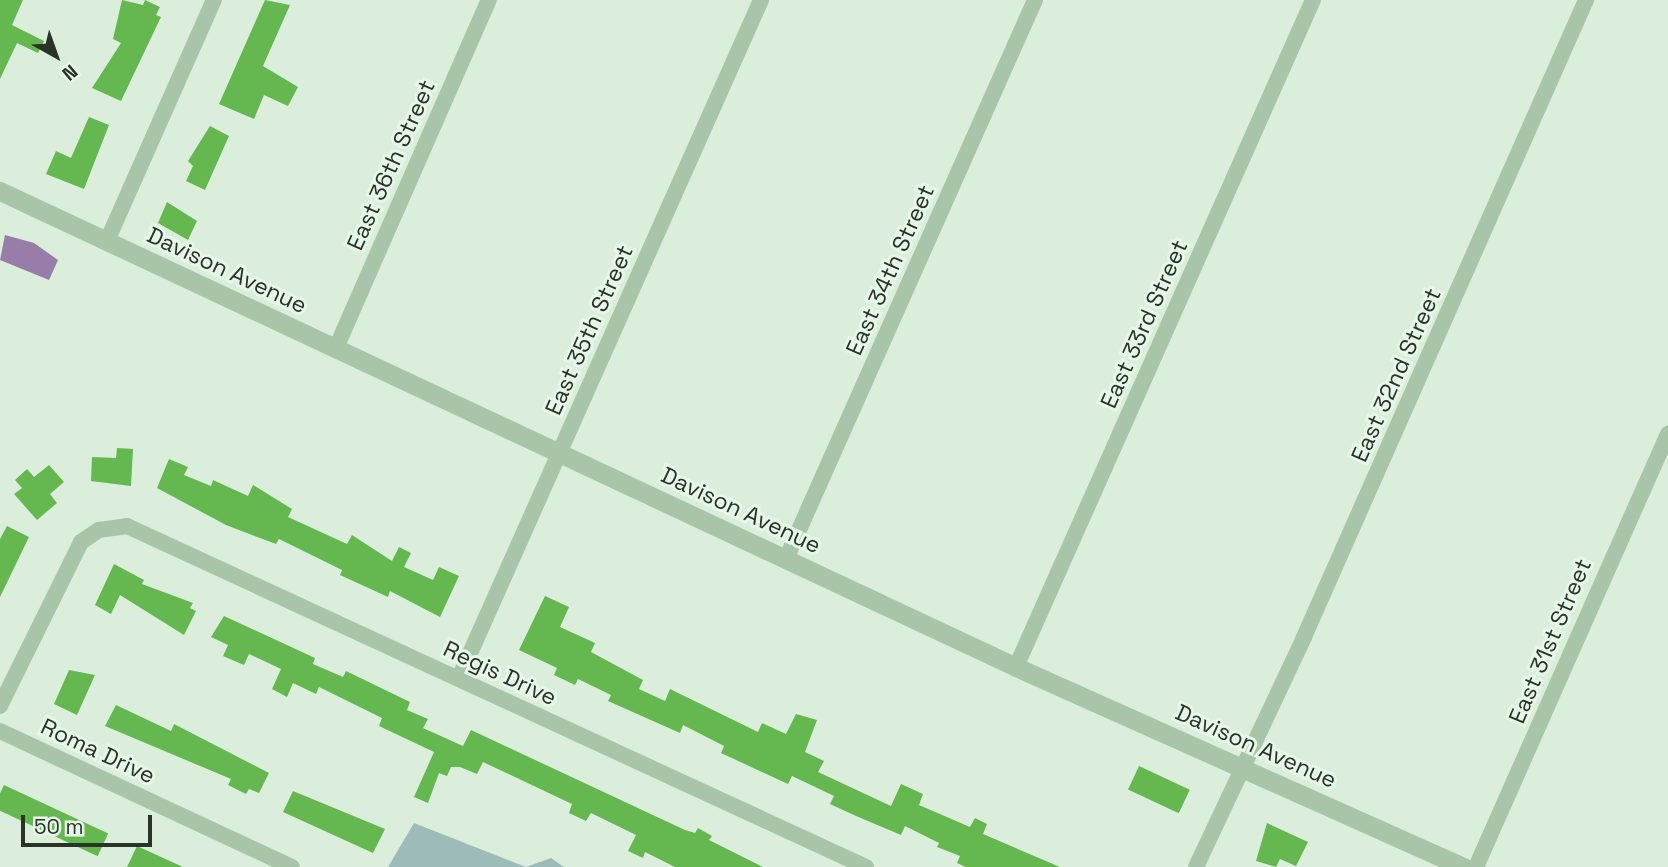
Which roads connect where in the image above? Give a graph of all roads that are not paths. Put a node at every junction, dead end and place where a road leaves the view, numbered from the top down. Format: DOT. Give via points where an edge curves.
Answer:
graph roads {
  1 [pos="214,0"];
  2 [pos="489,0"];
  3 [pos="761,0"];
  4 [pos="1035,0"];
  5 [pos="1313,0"];
  6 [pos="1586,0"];
  7 [pos="0,191"];
  8 [pos="107,241"];
  9 [pos="336,348"];
  10 [pos="1668,434"];
  11 [pos="560,452"];
  12 [pos="786,559"];
  13 [pos="1016,667"];
  14 [pos="459,678"];
  15 [pos="6,680"];
  16 [pos="0,706"];
  17 [pos="0,731"];
  18 [pos="1244,768"];
  19 [pos="292,867"];
  20 [pos="866,867"];
  21 [pos="1196,867"];
  22 [pos="1464,867"];
  23 [pos="1476,867"];
  1 -- 8 [label="street"];
  2 -- 9 [label="street, East 36th Street"];
  3 -- 11 [label="street, East 35th Street"];
  4 -- 12 [label="street, East 34th Street"];
  5 -- 13 [label="street, East 33rd Street"];
  6 -- 18 [label="street, East 32nd Street"];
  7 -- 8 [label="street, Davison Avenue"];
  8 -- 9 [label="street, Davison Avenue"];
  9 -- 11 [label="street, Davison Avenue"];
  10 -- 23 [label="street, East 31st Street"];
  11 -- 12 [label="street, Davison Avenue"];
  11 -- 14 [label="street, East 35th Street"];
  12 -- 13 [label="street, Davison Avenue"];
  13 -- 18 [label="street, Davison Avenue"];
  14 -- 15 [label="street, Regis Drive" via="140,530 114,527 89,536 72,555"];
  14 -- 20 [label="street, Regis Drive"];
  15 -- 16 [label="street"];
  17 -- 19 [label="street, Roma Drive"];
  18 -- 21 [label="street"];
  18 -- 22 [label="street, Davison Avenue"];
}
